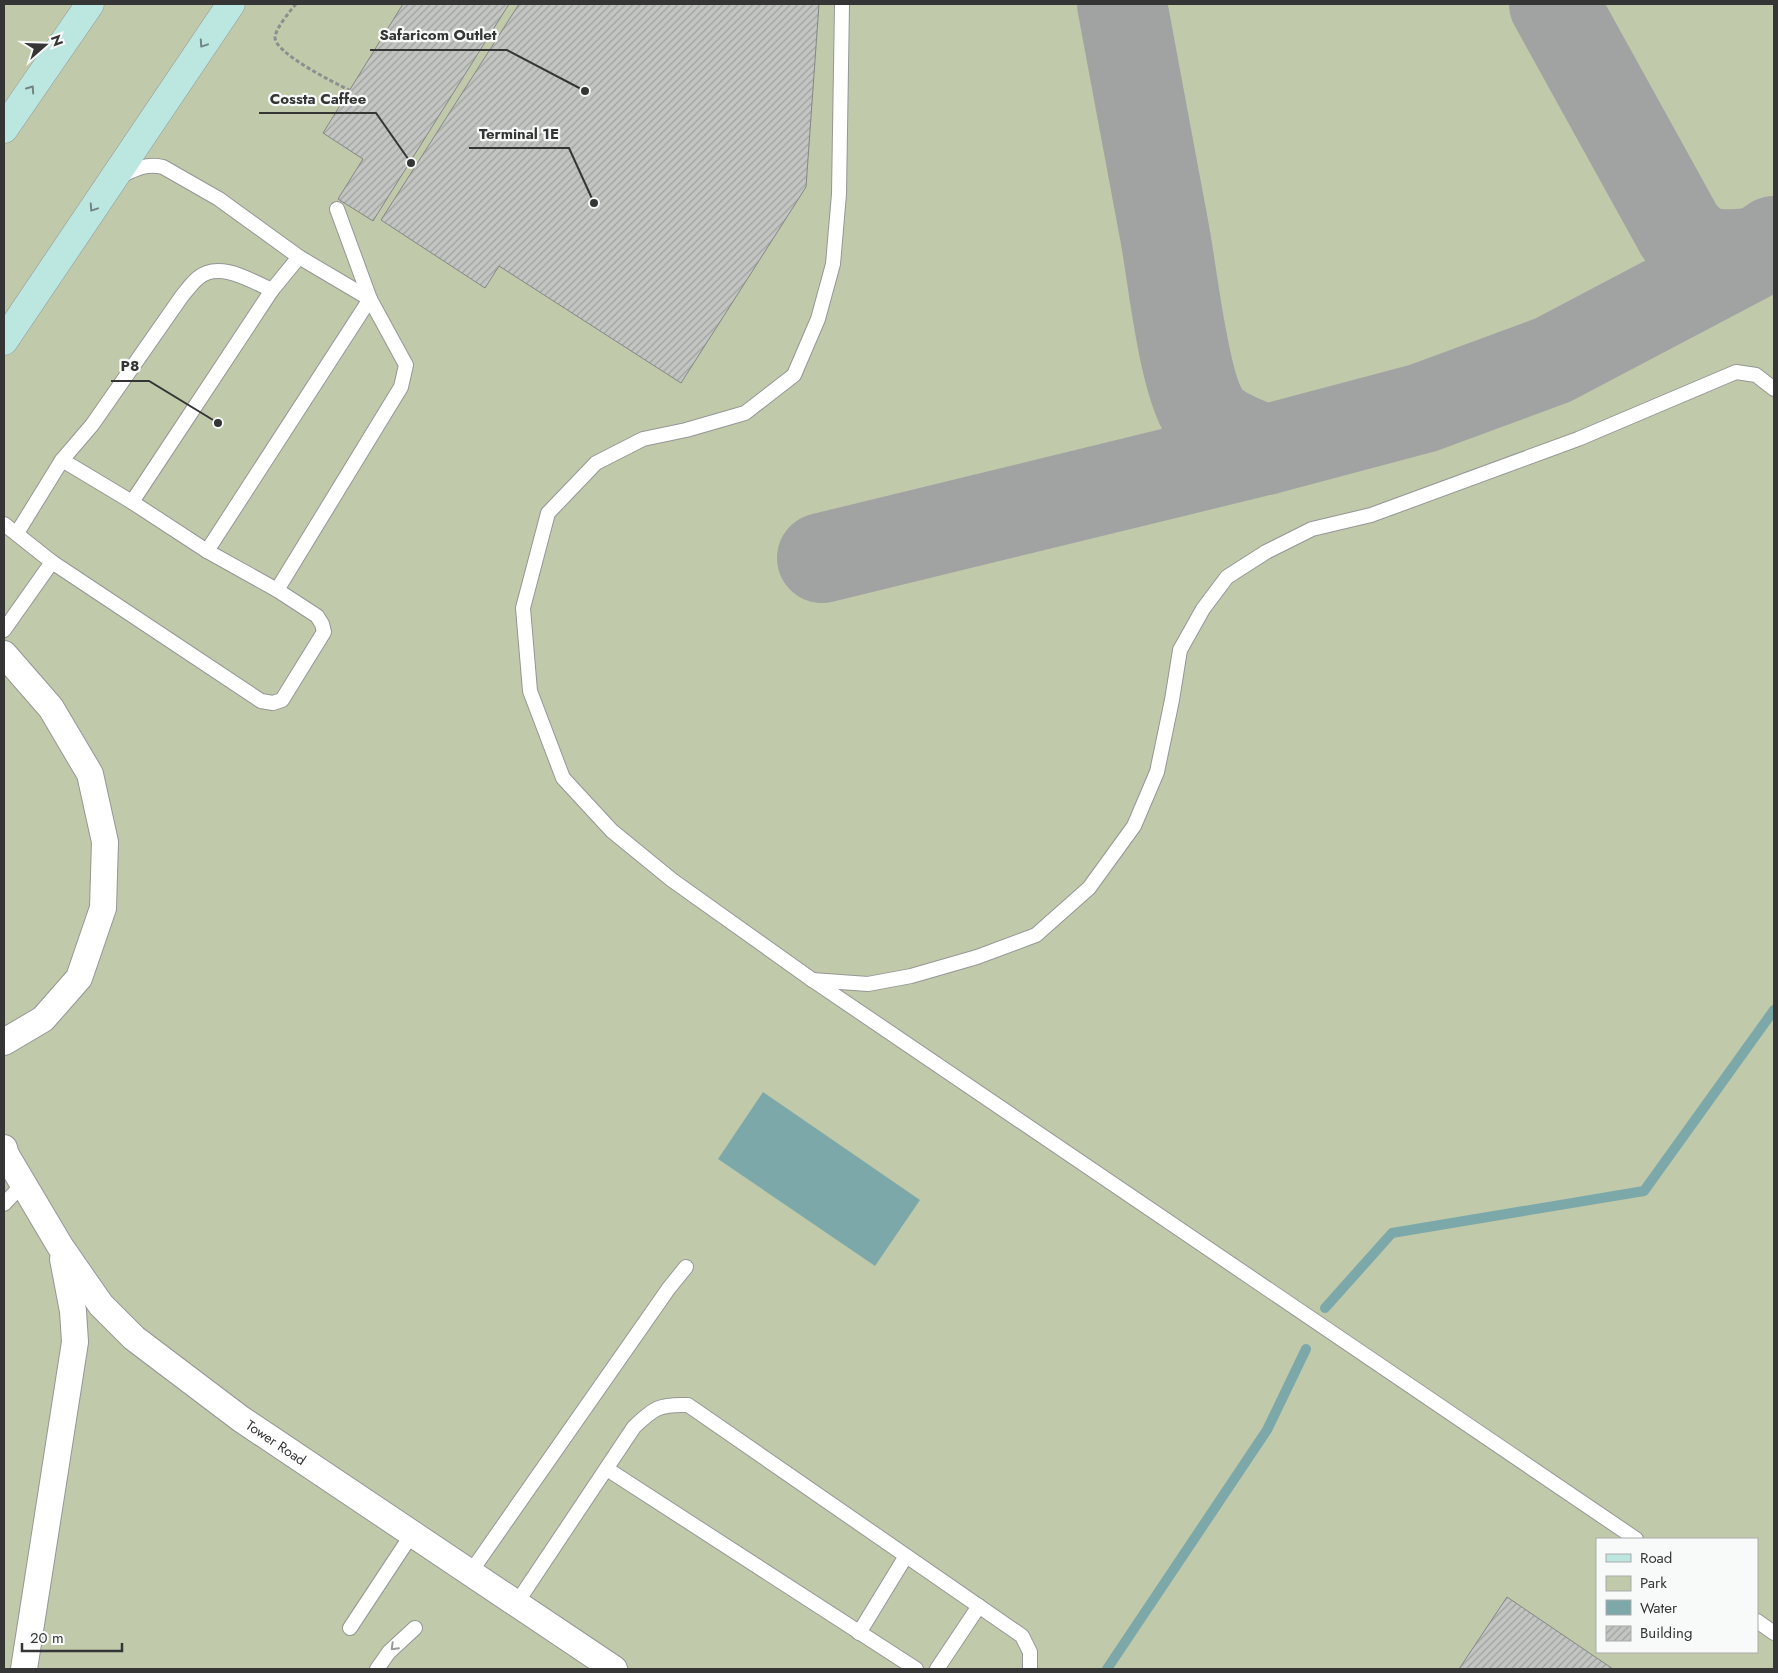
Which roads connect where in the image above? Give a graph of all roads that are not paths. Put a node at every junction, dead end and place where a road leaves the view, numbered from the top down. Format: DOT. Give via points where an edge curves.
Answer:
graph roads {
  1 [pos="90,4"];
  2 [pos="230,4"];
  3 [pos="842,4"];
  4 [pos="4,129"];
  5 [pos="112,181"];
  6 [pos="337,209"];
  7 [pos="299,257"];
  8 [pos="272,290"];
  9 [pos="370,299"];
  10 [pos="4,341"];
  11 [pos="1774,389"];
  12 [pos="62,460"];
  13 [pos="132,502"];
  14 [pos="4,524"];
  15 [pos="17,533"];
  16 [pos="208,551"];
  17 [pos="52,562"];
  18 [pos="276,590"];
  19 [pos="4,630"];
  20 [pos="4,654"];
  21 [pos="811,980"];
  22 [pos="4,1042"];
  23 [pos="4,1148"];
  24 [pos="23,1184"];
  25 [pos="4,1204"];
  26 [pos="60,1246"];
  27 [pos="686,1267"];
  28 [pos="607,1469"];
  29 [pos="412,1534"];
  30 [pos="1635,1538"];
  31 [pos="906,1556"];
  32 [pos="470,1573"];
  33 [pos="516,1604"];
  34 [pos="978,1606"];
  35 [pos="1758,1622"];
  36 [pos="350,1628"];
  37 [pos="415,1628"];
  38 [pos="859,1633"];
  39 [pos="1774,1633"];
  40 [pos="24,1669"];
  41 [pos="378,1669"];
  42 [pos="614,1669"];
  43 [pos="916,1669"];
  44 [pos="937,1669"];
  45 [pos="1030,1669"];
  4 -- 1 [label="main road, one-way"];
  2 -- 5 [label="main road, one-way"];
  3 -- 21 [label="lane" via="839,194 833,264 818,319 794,375 746,413 643,439 596,463 548,513 523,608 530,691 562,778 612,831 672,880"];
  5 -- 7 [label="lane" via="137,168 153,164 162,167 219,199"];
  5 -- 10 [label="main road, one-way"];
  6 -- 9 [label="lane"];
  7 -- 8 [label="lane"];
  7 -- 9 [label="lane"];
  8 -- 12 [label="lane" via="217,270 199,277 182,296 92,425"];
  8 -- 13 [label="lane"];
  9 -- 16 [label="lane"];
  9 -- 18 [label="lane" via="406,365 401,387"];
  11 -- 21 [label="lane" via="1756,376 1736,372 1578,439 1371,515 1312,529 1266,552 1227,578 1203,610 1180,650 1156,772 1134,826 1089,888 1036,935 977,957 911,976 868,984"];
  12 -- 13 [label="lane"];
  12 -- 15 [label="lane"];
  13 -- 16 [label="lane"];
  14 -- 15 [label="lane"];
  15 -- 17 [label="lane"];
  16 -- 18 [label="lane"];
  17 -- 18 [label="lane" via="261,701 273,703 282,700 324,632 317,616"];
  17 -- 19 [label="lane"];
  20 -- 22 [label="street" via="51,708 90,774 105,842 103,908 78,978 43,1019"];
  21 -- 30 [label="lane"];
  23 -- 24 [label="street, Tower Road"];
  24 -- 25 [label="lane"];
  24 -- 26 [label="street, Tower Road"];
  26 -- 29 [label="street, Tower Road" via="100,1305 134,1338 241,1419"];
  26 -- 40 [label="street" via="73,1311 75,1342"];
  27 -- 32 [label="lane"];
  28 -- 31 [label="lane" via="634,1427 653,1410 672,1404 688,1405"];
  28 -- 33 [label="lane"];
  28 -- 38 [label="lane"];
  29 -- 32 [label="street, Tower Road"];
  29 -- 36 [label="lane"];
  31 -- 34 [label="lane"];
  31 -- 38 [label="lane"];
  32 -- 33 [label="street, Tower Road"];
  33 -- 42 [label="street, Tower Road"];
  34 -- 44 [label="lane"];
  34 -- 45 [label="lane" via="1022,1636 1030,1652"];
  35 -- 39 [label="lane"];
  37 -- 41 [label="lane, one-way" via="389,1652"];
  38 -- 43 [label="lane"];
}
